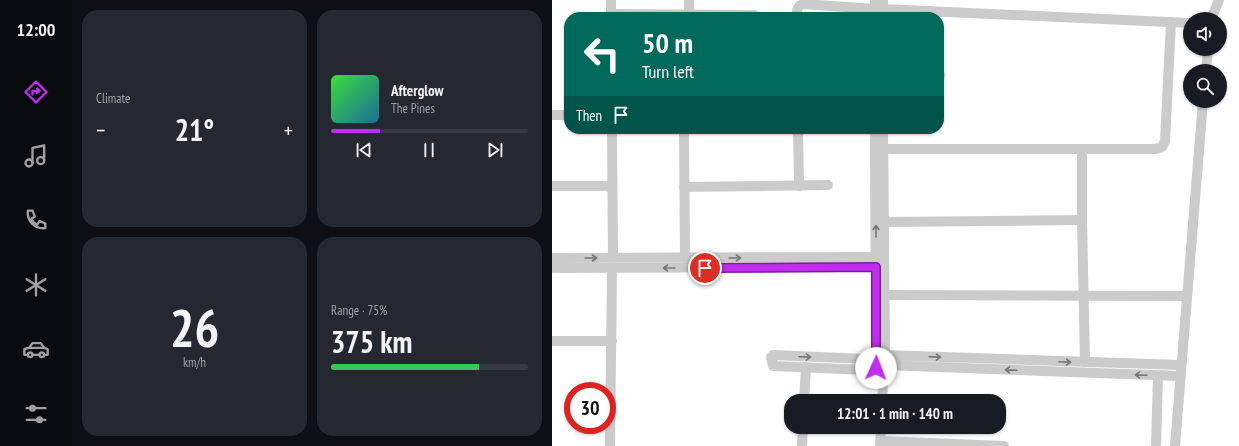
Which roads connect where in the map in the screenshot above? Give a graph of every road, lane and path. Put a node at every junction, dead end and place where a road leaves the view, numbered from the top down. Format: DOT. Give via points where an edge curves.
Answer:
graph roads {
  1 [pos="611,0"];
  2 [pos="689,0"];
  3 [pos="1220,0"];
  4 [pos="879,9"];
  5 [pos="611,12"];
  6 [pos="687,12"];
  7 [pos="797,12"];
  8 [pos="1214,12"];
  9 [pos="1171,22"];
  10 [pos="1183,23"];
  11 [pos="1202,108"];
  12 [pos="552,114"];
  13 [pos="564,114"];
  14 [pos="612,134"];
  15 [pos="684,134"];
  16 [pos="798,134"];
  17 [pos="875,134"];
  18 [pos="883,134"];
  19 [pos="883,149"];
  20 [pos="1082,150"];
  21 [pos="828,185"];
  22 [pos="552,186"];
  23 [pos="612,186"];
  24 [pos="799,186"];
  25 [pos="684,187"];
  26 [pos="1082,220"];
  27 [pos="884,222"];
  28 [pos="552,258"];
  29 [pos="684,258"];
  30 [pos="876,262"];
  31 [pos="613,263"];
  32 [pos="552,268"];
  33 [pos="885,295"];
  34 [pos="1084,296"];
  35 [pos="1186,296"];
  36 [pos="552,341"];
  37 [pos="612,341"];
  38 [pos="880,361"];
  39 [pos="1085,362"];
  40 [pos="806,366"];
  41 [pos="1181,366"];
  42 [pos="1158,376"];
  43 [pos="1180,376"];
  44 [pos="804,394"];
  45 [pos="882,394"];
  46 [pos="803,434"];
  47 [pos="880,443"];
  48 [pos="952,445"];
  49 [pos="610,446"];
  50 [pos="802,446"];
  51 [pos="1004,446"];
  52 [pos="1156,446"];
  53 [pos="1175,446"];
  1 -- 5 [label="street"];
  2 -- 6 [label="street"];
  3 -- 8 [label="street"];
  4 -- 7 [label="street" via="803,4"];
  4 -- 9 [label="street"];
  9 -- 10 [label="street"];
  9 -- 20 [label="street" via="1162,147 1156,150"];
  11 -- 35 [label="street"];
  12 -- 13 [label="street"];
  14 -- 23 [label="street"];
  15 -- 25 [label="street"];
  16 -- 24 [label="street"];
  30 -- 17 [label="street, one-way"];
  18 -- 19 [label="street"];
  19 -- 20 [label="street"];
  19 -- 27 [label="street"];
  20 -- 26 [label="street"];
  21 -- 24 [label="street"];
  22 -- 23 [label="street"];
  23 -- 31 [label="street"];
  24 -- 25 [label="street"];
  25 -- 29 [label="street"];
  26 -- 27 [label="street"];
  26 -- 34 [label="street"];
  27 -- 33 [label="street"];
  28 -- 31 [label="street, one-way"];
  29 -- 30 [label="street, one-way"];
  29 -- 31 [label="street"];
  30 -- 31 [label="street, one-way"];
  30 -- 38 [label="street"];
  31 -- 32 [label="street"];
  31 -- 37 [label="street"];
  33 -- 34 [label="street"];
  33 -- 38 [label="street"];
  34 -- 35 [label="street"];
  34 -- 39 [label="street"];
  35 -- 41 [label="street"];
  36 -- 37 [label="street"];
  37 -- 49 [label="street"];
  38 -- 39 [label="street, one-way"];
  38 -- 40 [label="street" via="867,370"];
  40 -- 38 [label="street, one-way" via="773,366 771,357 772,355"];
  42 -- 38 [label="street, one-way"];
  38 -- 45 [label="street"];
  39 -- 41 [label="street"];
  40 -- 44 [label="street"];
  41 -- 43 [label="street"];
  42 -- 43 [label="street"];
  42 -- 52 [label="street"];
  43 -- 53 [label="street"];
  46 -- 50 [label="street"];
  47 -- 48 [label="street"];
  48 -- 51 [label="street"];
}
